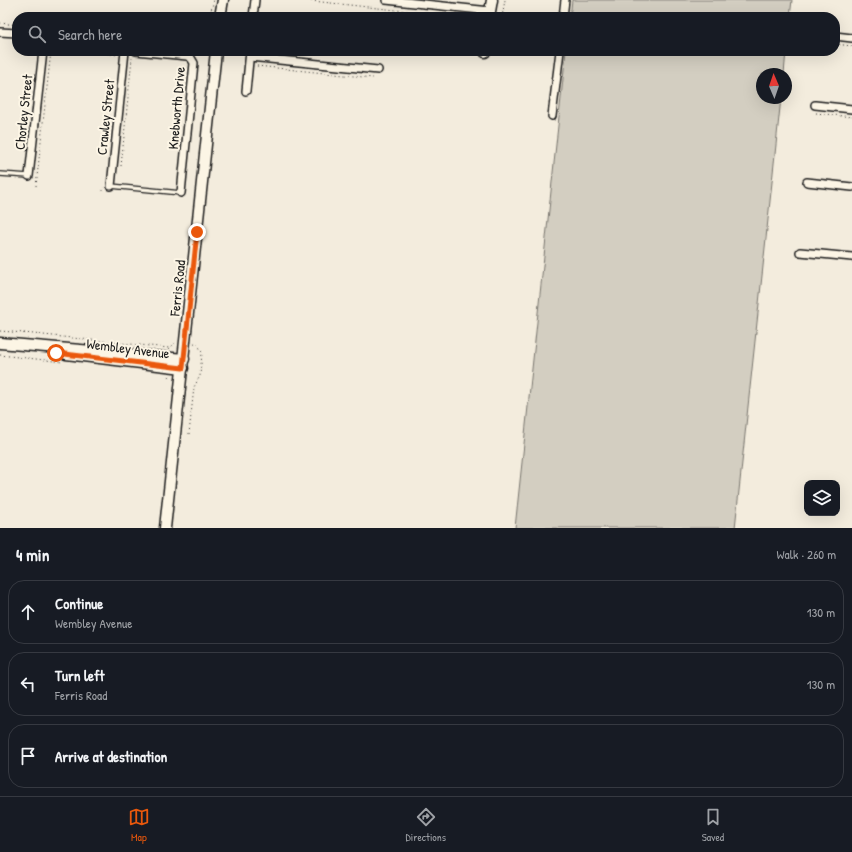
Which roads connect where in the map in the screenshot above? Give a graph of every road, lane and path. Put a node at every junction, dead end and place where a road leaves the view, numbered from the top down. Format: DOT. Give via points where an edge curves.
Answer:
graph roads {
  1 [pos="214,0"];
  2 [pos="223,0"];
  3 [pos="255,0"];
  4 [pos="304,0"];
  5 [pos="386,0"];
  6 [pos="492,0"];
  7 [pos="505,0"];
  8 [pos="565,0"];
  9 [pos="210,12"];
  10 [pos="221,12"];
  11 [pos="254,12"];
  12 [pos="415,12"];
  13 [pos="474,12"];
  14 [pos="489,12"];
  15 [pos="503,12"];
  16 [pos="564,12"];
  17 [pos="0,24"];
  18 [pos="12,25"];
  19 [pos="0,32"];
  20 [pos="12,33"];
  21 [pos="840,37"];
  22 [pos="852,38"];
  23 [pos="840,45"];
  24 [pos="852,46"];
  25 [pos="42,56"];
  26 [pos="50,56"];
  27 [pos="124,56"];
  28 [pos="134,56"];
  29 [pos="187,56"];
  30 [pos="215,56"];
  31 [pos="250,56"];
  32 [pos="266,56"];
  33 [pos="559,56"];
  34 [pos="257,66"];
  35 [pos="378,70"];
  36 [pos="373,78"];
  37 [pos="246,90"];
  38 [pos="816,105"];
  39 [pos="852,109"];
  40 [pos="816,113"];
  41 [pos="552,116"];
  42 [pos="852,117"];
  43 [pos="120,171"];
  44 [pos="0,174"];
  45 [pos="29,176"];
  46 [pos="807,182"];
  47 [pos="36,186"];
  48 [pos="111,186"];
  49 [pos="852,187"];
  50 [pos="181,193"];
  51 [pos="800,252"];
  52 [pos="852,257"];
  53 [pos="24,333"];
  54 [pos="186,342"];
  55 [pos="0,343"];
  56 [pos="170,348"];
  57 [pos="184,364"];
  58 [pos="189,434"];
  59 [pos="165,528"];
  1 -- 9 [label="path"];
  2 -- 10 [label="street"];
  3 -- 11 [label="street"];
  4 -- 12 [label="path"];
  5 -- 13 [label="street"];
  6 -- 14 [label="street"];
  7 -- 15 [label="path"];
  8 -- 16 [label="street"];
  17 -- 18 [label="path"];
  19 -- 20 [label="street"];
  21 -- 22 [label="street"];
  23 -- 24 [label="path"];
  25 -- 45 [label="street, Chorley Street"];
  26 -- 47 [label="path"];
  27 -- 48 [label="street, Crawley Street"];
  28 -- 43 [label="path"];
  29 -- 50 [label="street, Knebworth Drive" via="194,63"];
  30 -- 54 [label="street, Ferris Road"];
  31 -- 37 [label="street"];
  32 -- 35 [label="street"];
  33 -- 41 [label="street"];
  34 -- 36 [label="path"];
  38 -- 39 [label="street"];
  40 -- 42 [label="path"];
  44 -- 45 [label="lane"];
  46 -- 49 [label="street"];
  48 -- 50 [label="lane"];
  51 -- 52 [label="street"];
  53 -- 56 [label="path"];
  54 -- 57 [label="street, Ferris Road"];
  54 -- 58 [label="path" via="198,344 202,353 200,376 194,387"];
  55 -- 57 [label="street, Wembley Avenue" via="50,346"];
  57 -- 59 [label="street, Ferris Road"];
}
